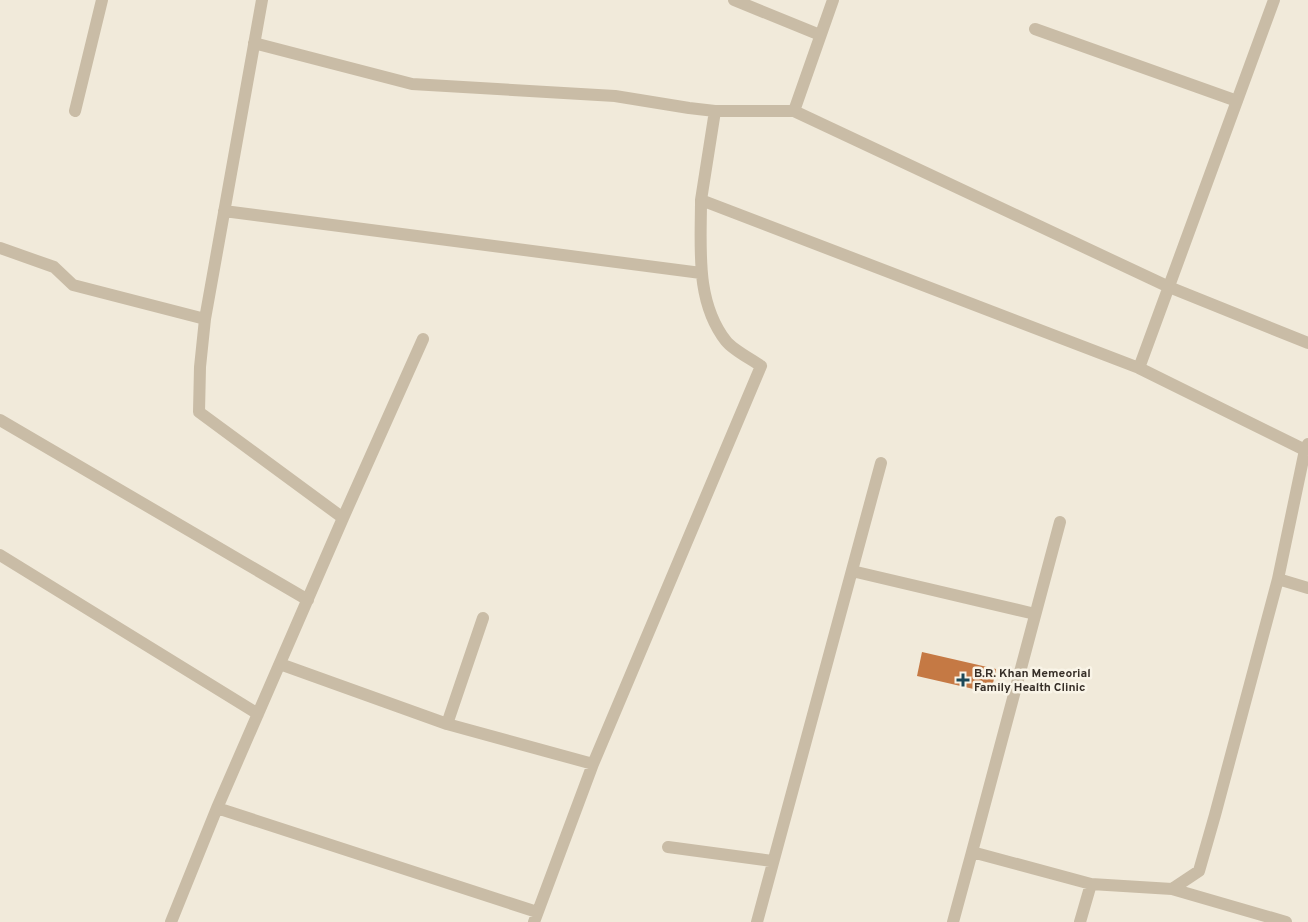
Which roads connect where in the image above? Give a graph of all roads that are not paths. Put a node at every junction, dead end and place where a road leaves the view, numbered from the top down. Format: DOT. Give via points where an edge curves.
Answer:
graph roads {
  1 [pos="102,0"];
  2 [pos="262,0"];
  3 [pos="734,0"];
  4 [pos="833,0"];
  5 [pos="1274,0"];
  6 [pos="1035,29"];
  7 [pos="820,35"];
  8 [pos="254,43"];
  9 [pos="1237,101"];
  10 [pos="75,111"];
  11 [pos="714,111"];
  12 [pos="794,112"];
  13 [pos="701,200"];
  14 [pos="224,211"];
  15 [pos="0,248"];
  16 [pos="701,273"];
  17 [pos="1168,288"];
  18 [pos="205,319"];
  19 [pos="423,339"];
  20 [pos="1308,343"];
  21 [pos="1139,368"];
  22 [pos="0,420"];
  23 [pos="1307,447"];
  24 [pos="881,463"];
  25 [pos="343,518"];
  26 [pos="1060,522"];
  27 [pos="0,555"];
  28 [pos="852,571"];
  29 [pos="1278,579"];
  30 [pos="1308,588"];
  31 [pos="308,600"];
  32 [pos="1035,614"];
  33 [pos="483,618"];
  34 [pos="280,664"];
  35 [pos="258,714"];
  36 [pos="447,724"];
  37 [pos="593,764"];
  38 [pos="217,808"];
  39 [pos="668,847"];
  40 [pos="972,852"];
  41 [pos="772,861"];
  42 [pos="1091,884"];
  43 [pos="1172,889"];
  44 [pos="535,917"];
  45 [pos="172,922"];
  46 [pos="757,922"];
  47 [pos="954,922"];
  48 [pos="1080,922"];
  49 [pos="1286,922"];
  1 -- 10 [label="street"];
  2 -- 8 [label="street"];
  3 -- 7 [label="street"];
  4 -- 7 [label="street"];
  5 -- 9 [label="street"];
  6 -- 9 [label="street"];
  7 -- 12 [label="street"];
  8 -- 11 [label="street" via="412,84 615,96"];
  8 -- 14 [label="street"];
  9 -- 17 [label="street"];
  11 -- 12 [label="street"];
  11 -- 13 [label="street"];
  12 -- 17 [label="street"];
  13 -- 16 [label="street"];
  13 -- 21 [label="street"];
  14 -- 16 [label="street"];
  14 -- 18 [label="street"];
  15 -- 18 [label="street" via="54,268 73,285"];
  16 -- 37 [label="street" via="709,310 727,342 761,366"];
  17 -- 20 [label="street"];
  17 -- 21 [label="street"];
  18 -- 25 [label="street" via="199,412"];
  19 -- 25 [label="street"];
  21 -- 23 [label="street"];
  22 -- 31 [label="street"];
  23 -- 29 [label="street"];
  24 -- 28 [label="street"];
  25 -- 31 [label="street"];
  26 -- 32 [label="street"];
  27 -- 35 [label="street"];
  28 -- 32 [label="street"];
  28 -- 41 [label="street"];
  29 -- 30 [label="street"];
  29 -- 43 [label="street" via="1199,871"];
  31 -- 34 [label="street"];
  32 -- 40 [label="street"];
  33 -- 36 [label="street"];
  34 -- 35 [label="street"];
  34 -- 36 [label="street"];
  35 -- 38 [label="street"];
  36 -- 37 [label="street"];
  37 -- 44 [label="street"];
  38 -- 44 [label="street"];
  38 -- 45 [label="street"];
  39 -- 41 [label="street"];
  40 -- 42 [label="street"];
  40 -- 47 [label="street"];
  41 -- 46 [label="street"];
  42 -- 43 [label="street"];
  42 -- 48 [label="street"];
  43 -- 49 [label="street"];
}
